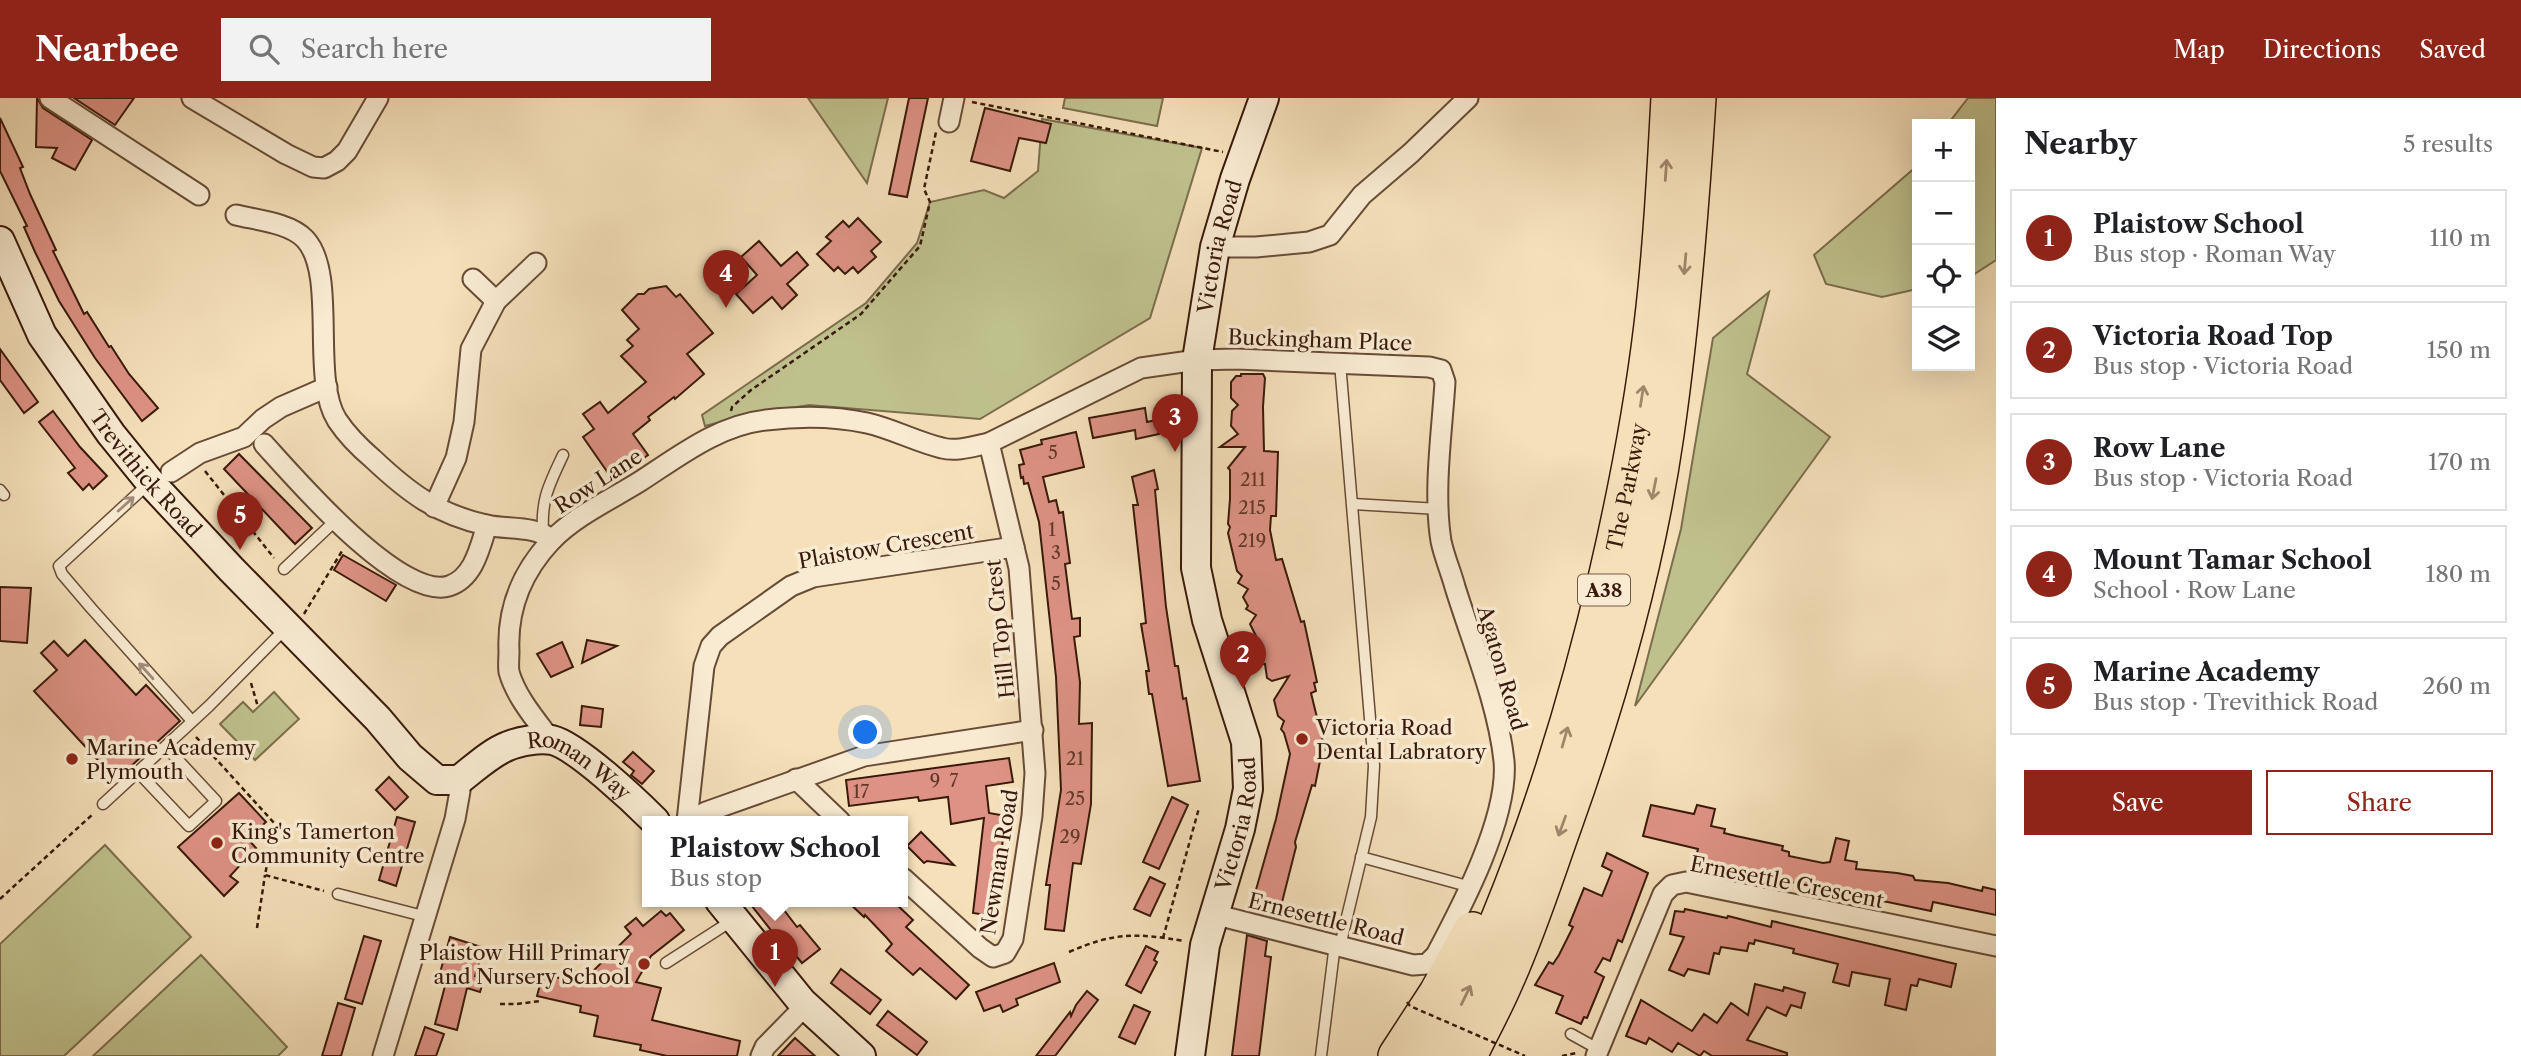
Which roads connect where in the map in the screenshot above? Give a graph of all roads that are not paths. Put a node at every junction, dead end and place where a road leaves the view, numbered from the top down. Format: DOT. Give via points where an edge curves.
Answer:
graph roads {
  1 [pos="50,98"];
  2 [pos="192,98"];
  3 [pos="379,98"];
  4 [pos="1264,98"];
  5 [pos="1468,98"];
  6 [pos="1670,98"];
  7 [pos="1697,98"];
  8 [pos="960,100"];
  9 [pos="949,122"];
  10 [pos="199,195"];
  11 [pos="236,215"];
  12 [pos="0,241"];
  13 [pos="1215,247"];
  14 [pos="536,263"];
  15 [pos="473,279"];
  16 [pos="496,301"];
  17 [pos="1197,359"];
  18 [pos="1340,363"];
  19 [pos="1441,370"];
  20 [pos="327,387"];
  21 [pos="989,443"];
  22 [pos="264,444"];
  23 [pos="563,455"];
  24 [pos="160,477"];
  25 [pos="1353,503"];
  26 [pos="434,507"];
  27 [pos="1439,509"];
  28 [pos="335,521"];
  29 [pos="487,525"];
  30 [pos="547,536"];
  31 [pos="1014,547"];
  32 [pos="284,569"];
  33 [pos="291,629"];
  34 [pos="190,724"];
  35 [pos="1033,730"];
  36 [pos="551,740"];
  37 [pos="166,747"];
  38 [pos="138,772"];
  39 [pos="1554,773"];
  40 [pos="796,779"];
  41 [pos="459,780"];
  42 [pos="103,804"];
  43 [pos="650,816"];
  44 [pos="688,816"];
  45 [pos="698,816"];
  46 [pos="835,816"];
  47 [pos="1362,857"];
  48 [pos="908,883"];
  49 [pos="1471,887"];
  50 [pos="338,894"];
  51 [pos="726,910"];
  52 [pos="1213,914"];
  53 [pos="427,917"];
  54 [pos="1338,945"];
  55 [pos="1996,946"];
  56 [pos="666,963"];
  57 [pos="1427,964"];
  58 [pos="1505,980"];
  59 [pos="806,1005"];
  60 [pos="1571,1034"];
  61 [pos="1597,1052"];
  62 [pos="383,1056"];
  63 [pos="761,1056"];
  64 [pos="860,1056"];
  65 [pos="1189,1056"];
  66 [pos="1321,1056"];
  67 [pos="1397,1056"];
  68 [pos="1436,1056"];
  69 [pos="1468,1056"];
  70 [pos="1477,1056"];
  1 -- 10 [label="street"];
  2 -- 3 [label="street" via="286,155 324,168 347,151"];
  4 -- 13 [label="street, Victoria Road"];
  5 -- 13 [label="street" via="1362,195 1330,234 1309,242"];
  39 -- 6 [label="highway, The Parkway / A38, one-way" via="1592,645 1630,479 1653,325"];
  7 -- 58 [label="highway, The Parkway / A38, one-way" via="1681,313 1665,437 1641,556 1593,740"];
  8 -- 9 [label="street"];
  11 -- 20 [label="street" via="285,227 304,238 313,251 320,275"];
  12 -- 24 [label="street, Trevithick Road" via="42,335 111,434"];
  13 -- 17 [label="street, Victoria Road"];
  14 -- 16 [label="street"];
  15 -- 16 [label="street"];
  16 -- 26 [label="street" via="471,349 456,458"];
  17 -- 18 [label="street, Buckingham Place"];
  17 -- 21 [label="street, Row Lane" via="1141,368"];
  17 -- 52 [label="street, Victoria Road" via="1196,568 1207,620 1246,742 1248,789"];
  18 -- 19 [label="street, Buckingham Place"];
  18 -- 25 [label="lane"];
  19 -- 27 [label="street, Agaton Road" via="1445,382"];
  20 -- 24 [label="street" via="281,407 244,437 200,453"];
  20 -- 26 [label="street" via="336,418 358,445 404,489"];
  21 -- 30 [label="street, Row Lane" via="944,449 865,422 764,420 724,431 684,452"];
  21 -- 31 [label="street, Hill Top Crest"];
  22 -- 28 [label="street"];
  23 -- 30 [label="lane" via="542,509"];
  24 -- 33 [label="street, Trevithick Road" via="231,569"];
  34 -- 24 [label="lane, one-way" via="59,566"];
  25 -- 27 [label="lane"];
  25 -- 47 [label="lane" via="1374,766 1371,817"];
  26 -- 29 [label="street"];
  27 -- 49 [label="street, Agaton Road" via="1441,541 1493,707 1504,761 1497,813"];
  28 -- 29 [label="street" via="415,581 439,587 466,575"];
  28 -- 32 [label="lane"];
  29 -- 30 [label="street"];
  30 -- 36 [label="street, Row Lane" via="513,604 508,639 509,672"];
  31 -- 35 [label="street, Hill Top Crest"];
  31 -- 44 [label="street, Plaistow Crescent" via="814,577 791,586 720,636 704,666"];
  33 -- 34 [label="lane"];
  33 -- 41 [label="street, Trevithick Road" via="424,769 437,779"];
  34 -- 37 [label="lane"];
  35 -- 40 [label="street" via="864,756"];
  35 -- 48 [label="street, Newman Road" via="1032,816 1013,939 1005,953 993,957 986,953"];
  36 -- 41 [label="street, Roman Way" via="509,745"];
  36 -- 43 [label="street, Roman Way" via="568,748"];
  37 -- 38 [label="lane"];
  37 -- 38 [label="lane" via="216,801 189,826"];
  38 -- 42 [label="lane"];
  39 -- 67 [label="highway, A38" via="1494,891"];
  68 -- 39 [label="highway, The Parkway / A38, one-way" via="1522,868"];
  40 -- 45 [label="street"];
  40 -- 46 [label="street"];
  41 -- 53 [label="street" via="455,819"];
  47 -- 49 [label="lane"];
  47 -- 54 [label="lane"];
  49 -- 57 [label="street, Agaton Road"];
  50 -- 53 [label="lane"];
  51 -- 56 [label="lane"];
  51 -- 59 [label="street"];
  52 -- 54 [label="street, Ernesettle Road"];
  52 -- 65 [label="street, Victoria Road"];
  53 -- 62 [label="street"];
  54 -- 57 [label="street, Ernesettle Road" via="1413,965"];
  54 -- 66 [label="lane"];
  55 -- 61 [label="street, Ernesettle Crescent" via="1686,883 1672,885 1663,894"];
  58 -- 69 [label="highway, The Parkway / A38"];
  58 -- 70 [label="highway, A38"];
  59 -- 63 [label="street"];
  59 -- 64 [label="street"];
  60 -- 61 [label="lane"];
}
